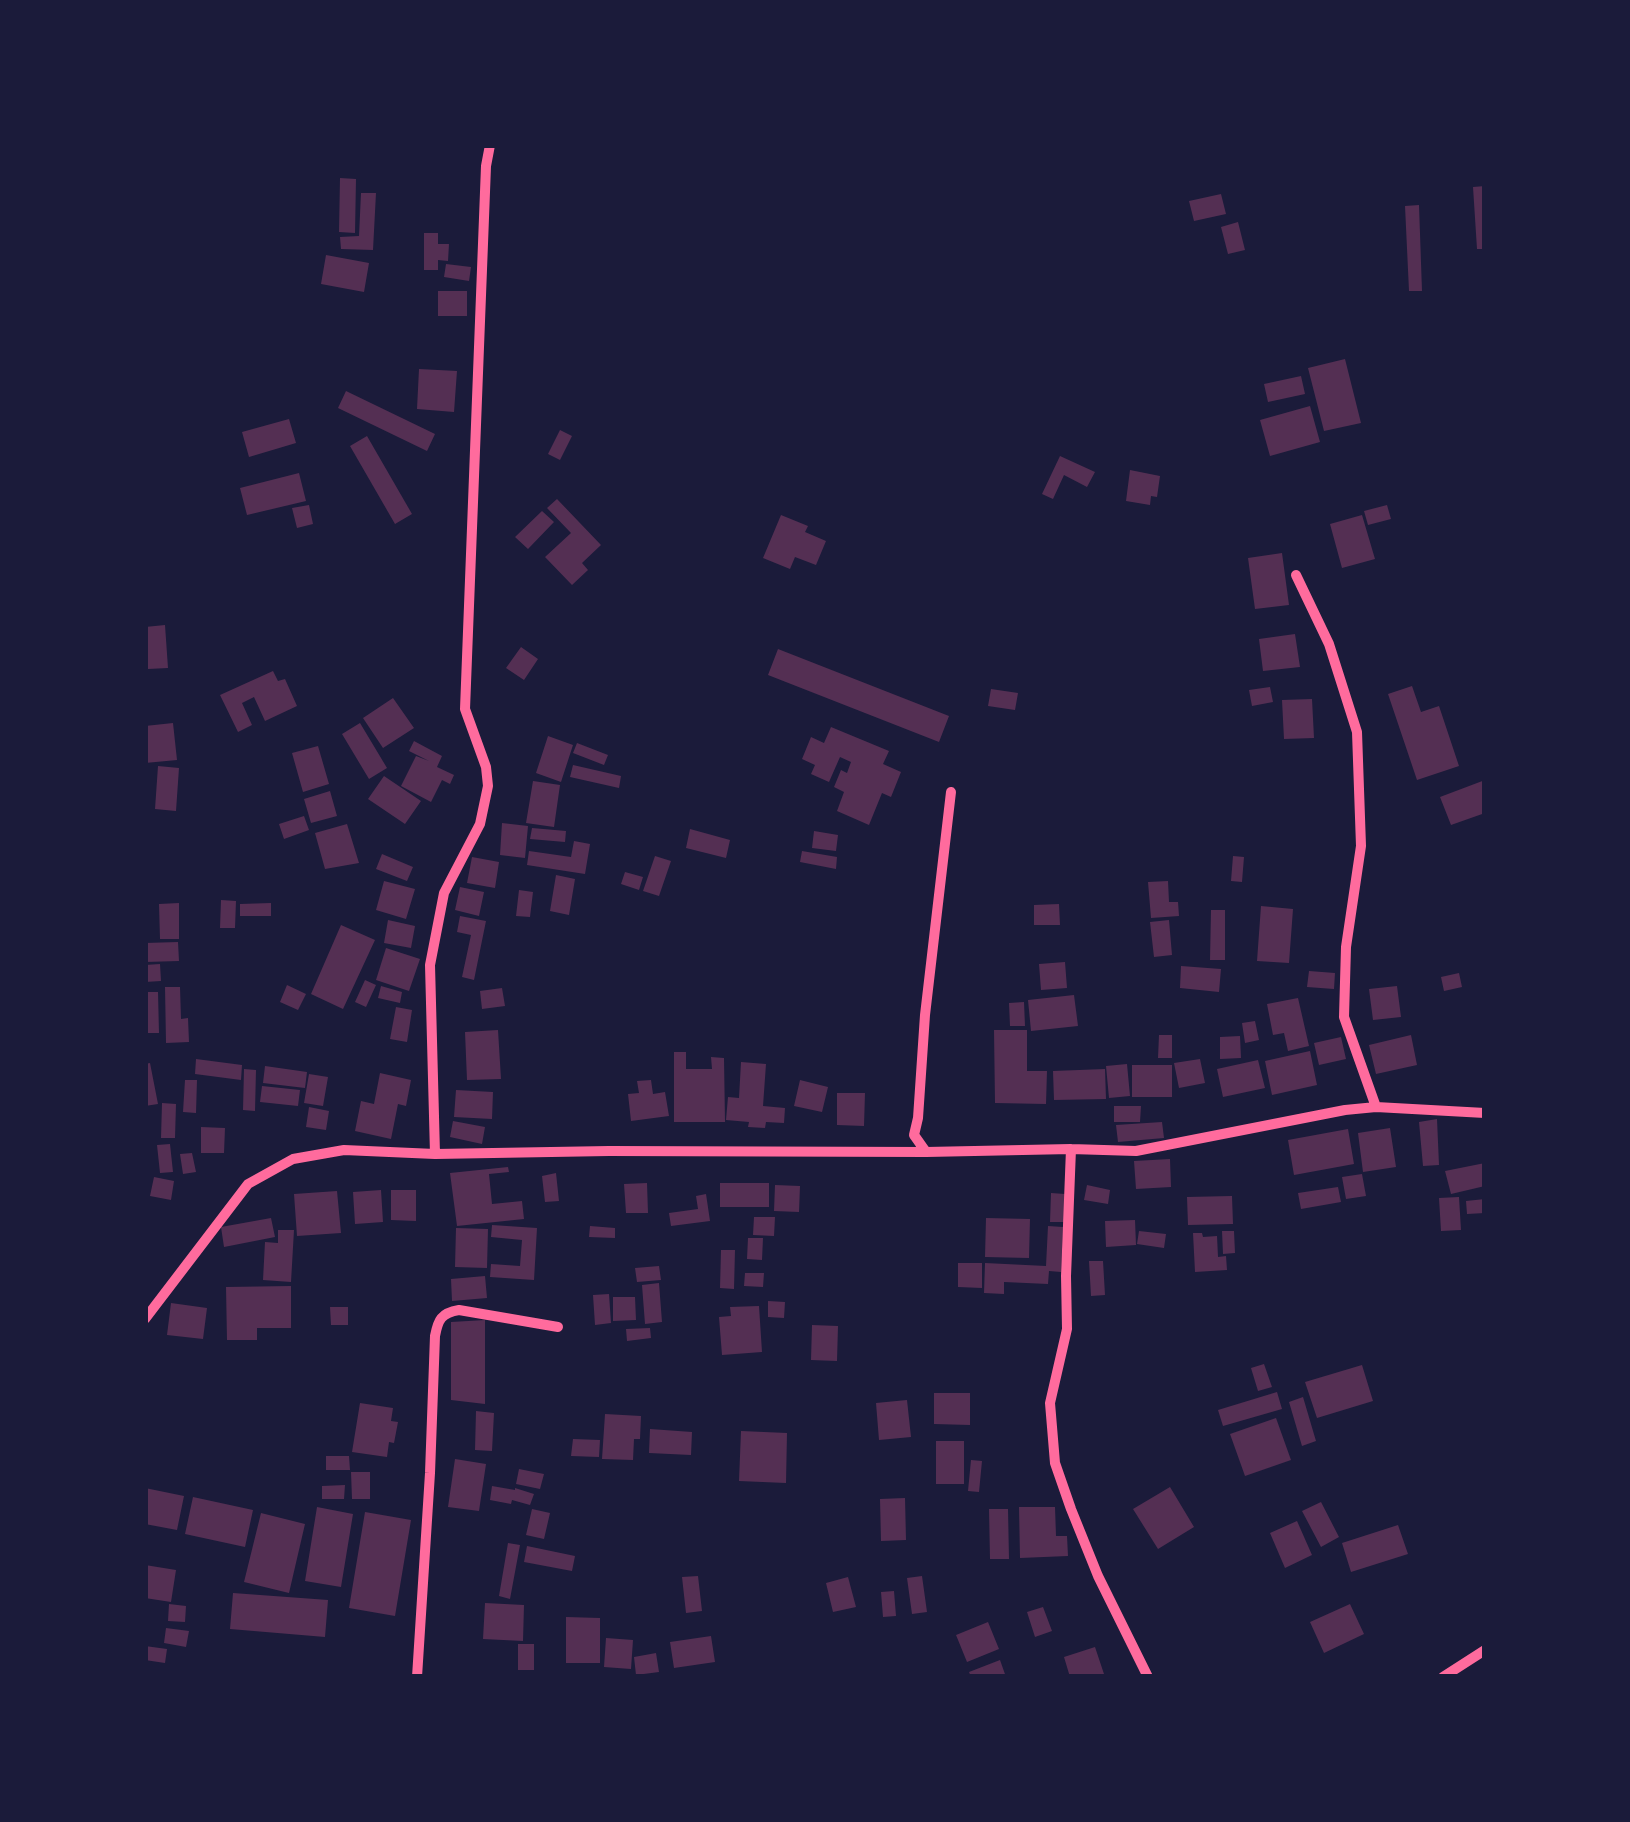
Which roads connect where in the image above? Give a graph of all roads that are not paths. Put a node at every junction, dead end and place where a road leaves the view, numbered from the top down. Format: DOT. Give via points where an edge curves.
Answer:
graph roads {
  1 [pos="490,145"];
  2 [pos="1296,574"];
  3 [pos="951,792"];
  4 [pos="1376,1107"];
  5 [pos="1485,1113"];
  6 [pos="1071,1149"];
  7 [pos="926,1152"];
  8 [pos="435,1154"];
  9 [pos="146,1318"];
  10 [pos="558,1327"];
  11 [pos="1485,1650"];
  12 [pos="417,1677"];
  13 [pos="1148,1677"];
  14 [pos="1443,1677"];
  1 -- 8 [label="street" via="465,709 488,786 480,824 444,893 430,965"];
  2 -- 4 [label="street" via="1358,732 1361,846 1344,1016"];
  3 -- 7 [label="street" via="914,1136"];
  4 -- 5 [label="street"];
  4 -- 6 [label="street" via="1136,1152"];
  6 -- 7 [label="street"];
  6 -- 13 [label="street" via="1067,1329 1050,1403 1056,1463 1098,1576"];
  7 -- 8 [label="street"];
  8 -- 9 [label="street" via="344,1150 293,1159 248,1184"];
  10 -- 12 [label="street" via="459,1310 438,1321"];
  11 -- 14 [label="street"];
}
